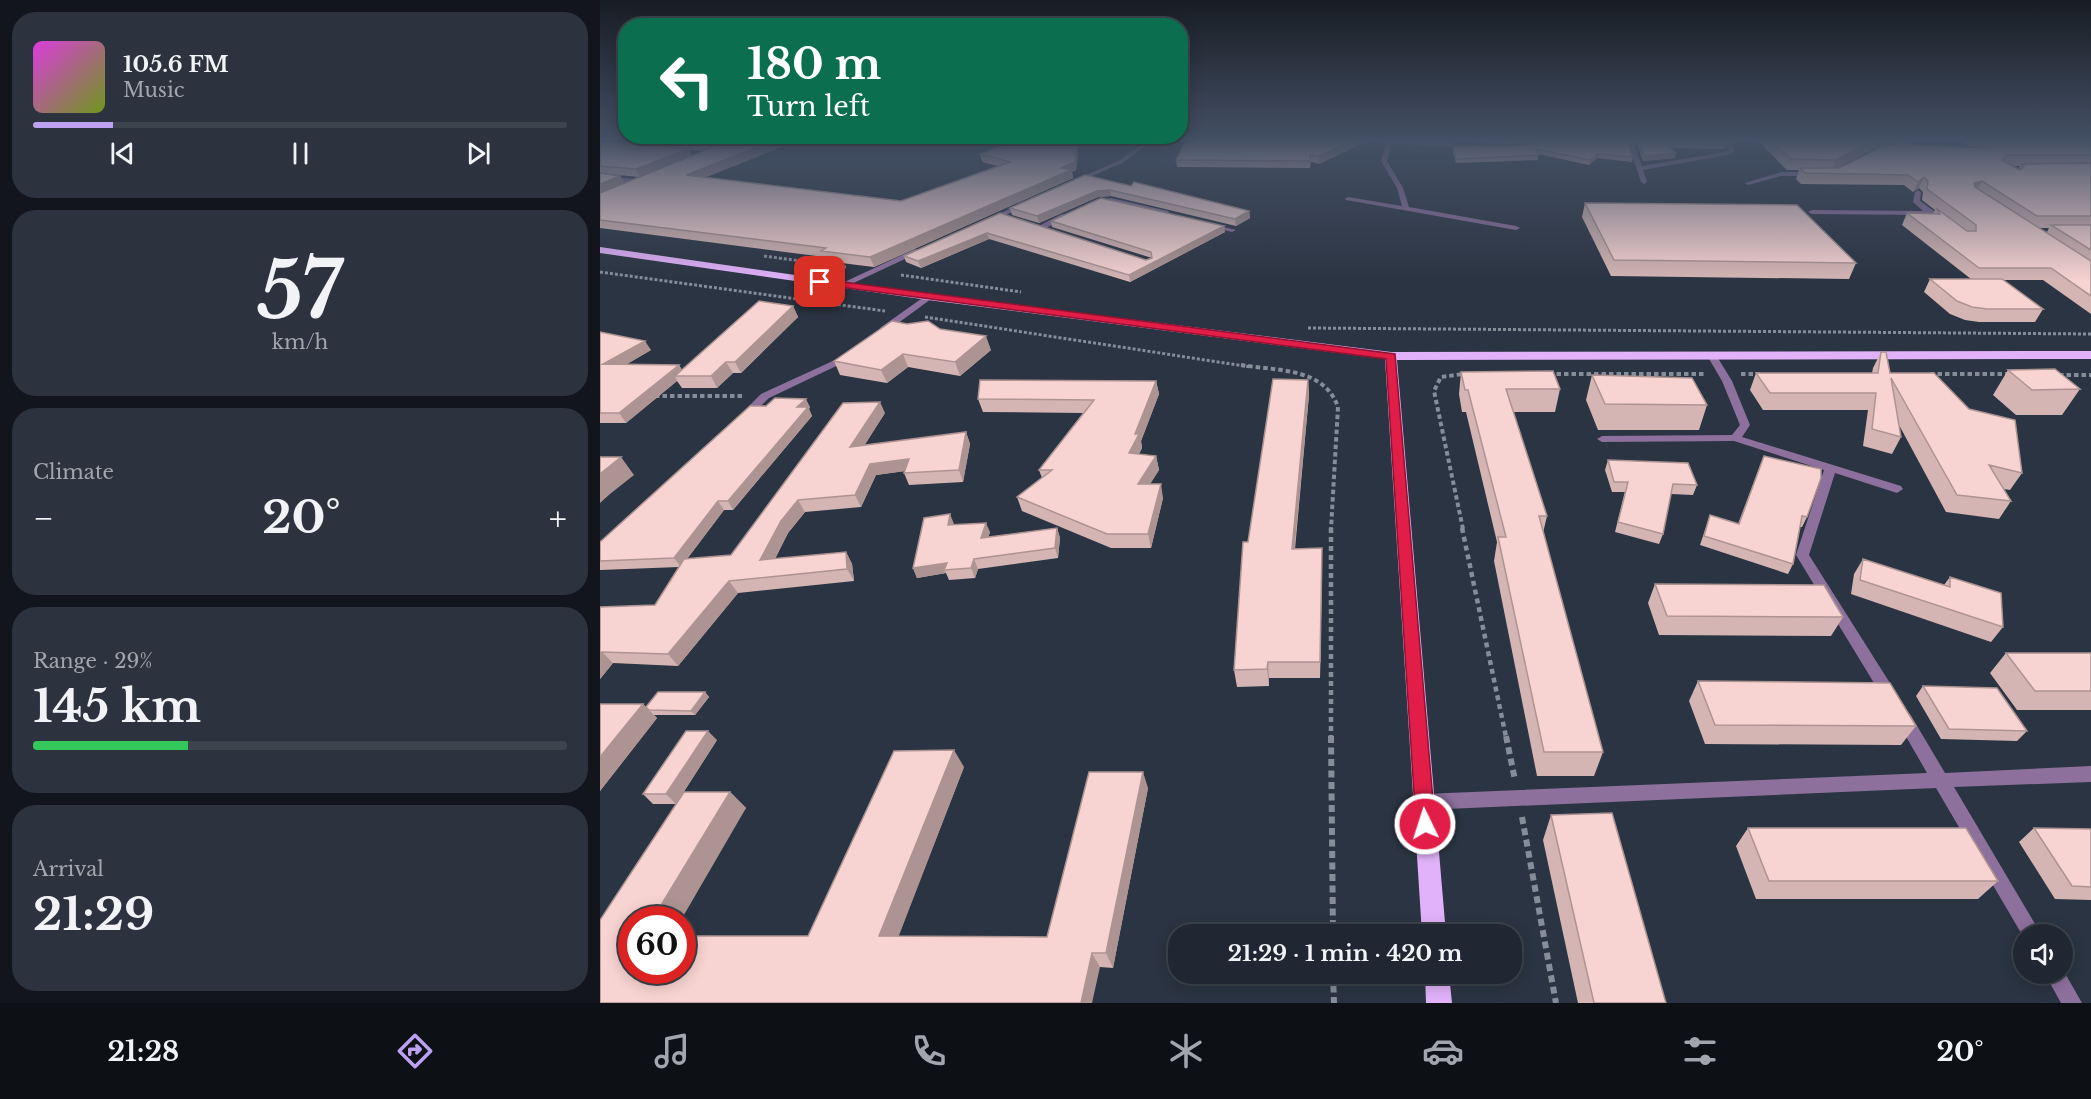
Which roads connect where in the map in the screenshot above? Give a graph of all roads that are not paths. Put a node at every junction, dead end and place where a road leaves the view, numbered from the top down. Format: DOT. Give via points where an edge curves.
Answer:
graph roads {
  1 [pos="629,187"];
  2 [pos="1399,187"];
  3 [pos="621,190"];
  4 [pos="1918,192"];
  5 [pos="1348,199"];
  6 [pos="1030,202"];
  7 [pos="1080,209"];
  8 [pos="1406,209"];
  9 [pos="1812,212"];
  10 [pos="1930,213"];
  11 [pos="1070,214"];
  12 [pos="999,215"];
  13 [pos="1177,216"];
  14 [pos="1009,218"];
  15 [pos="1939,219"];
  16 [pos="1199,222"];
  17 [pos="978,225"];
  18 [pos="1029,225"];
  19 [pos="1038,228"];
  20 [pos="1516,228"];
  21 [pos="1232,230"];
  22 [pos="1050,231"];
  23 [pos="926,248"];
  24 [pos="600,250"];
  25 [pos="842,285"];
  26 [pos="928,297"];
  27 [pos="877,335"];
  28 [pos="859,349"];
  29 [pos="2091,355"];
  30 [pos="1391,356"];
  31 [pos="1713,357"];
  32 [pos="739,420"];
  33 [pos="1735,438"];
  34 [pos="1602,439"];
  35 [pos="1831,467"];
  36 [pos="1896,489"];
  37 [pos="2091,774"];
  38 [pos="1941,780"];
  39 [pos="1424,802"];
  40 [pos="1433,924"];
  41 [pos="2026,924"];
  42 [pos="1438,984"];
  43 [pos="2061,984"];
  44 [pos="1439,1003"];
  45 [pos="2072,1003"];
  1 -- 3 [label="street"];
  2 -- 8 [label="street"];
  4 -- 10 [label="street" via="1916,202"];
  5 -- 8 [label="street"];
  6 -- 12 [label="street"];
  7 -- 13 [label="street" via="1111,200"];
  8 -- 20 [label="street"];
  9 -- 10 [label="street"];
  10 -- 15 [label="street"];
  11 -- 19 [label="street"];
  12 -- 14 [label="street"];
  12 -- 17 [label="street"];
  16 -- 21 [label="street"];
  18 -- 19 [label="street"];
  19 -- 22 [label="street"];
  23 -- 25 [label="street"];
  24 -- 25 [label="main road"];
  25 -- 26 [label="main road"];
  26 -- 27 [label="street"];
  26 -- 30 [label="main road"];
  28 -- 32 [label="street" via="765,396"];
  29 -- 31 [label="main road"];
  30 -- 31 [label="main road"];
  30 -- 39 [label="main road"];
  31 -- 33 [label="street" via="1726,374 1745,425"];
  33 -- 34 [label="street"];
  33 -- 35 [label="street"];
  35 -- 36 [label="street"];
  35 -- 38 [label="street" via="1802,555"];
  37 -- 38 [label="street"];
  38 -- 39 [label="street"];
  38 -- 41 [label="street"];
  39 -- 40 [label="main road"];
  42 -- 44 [label="main road"];
  43 -- 45 [label="street"];
}
